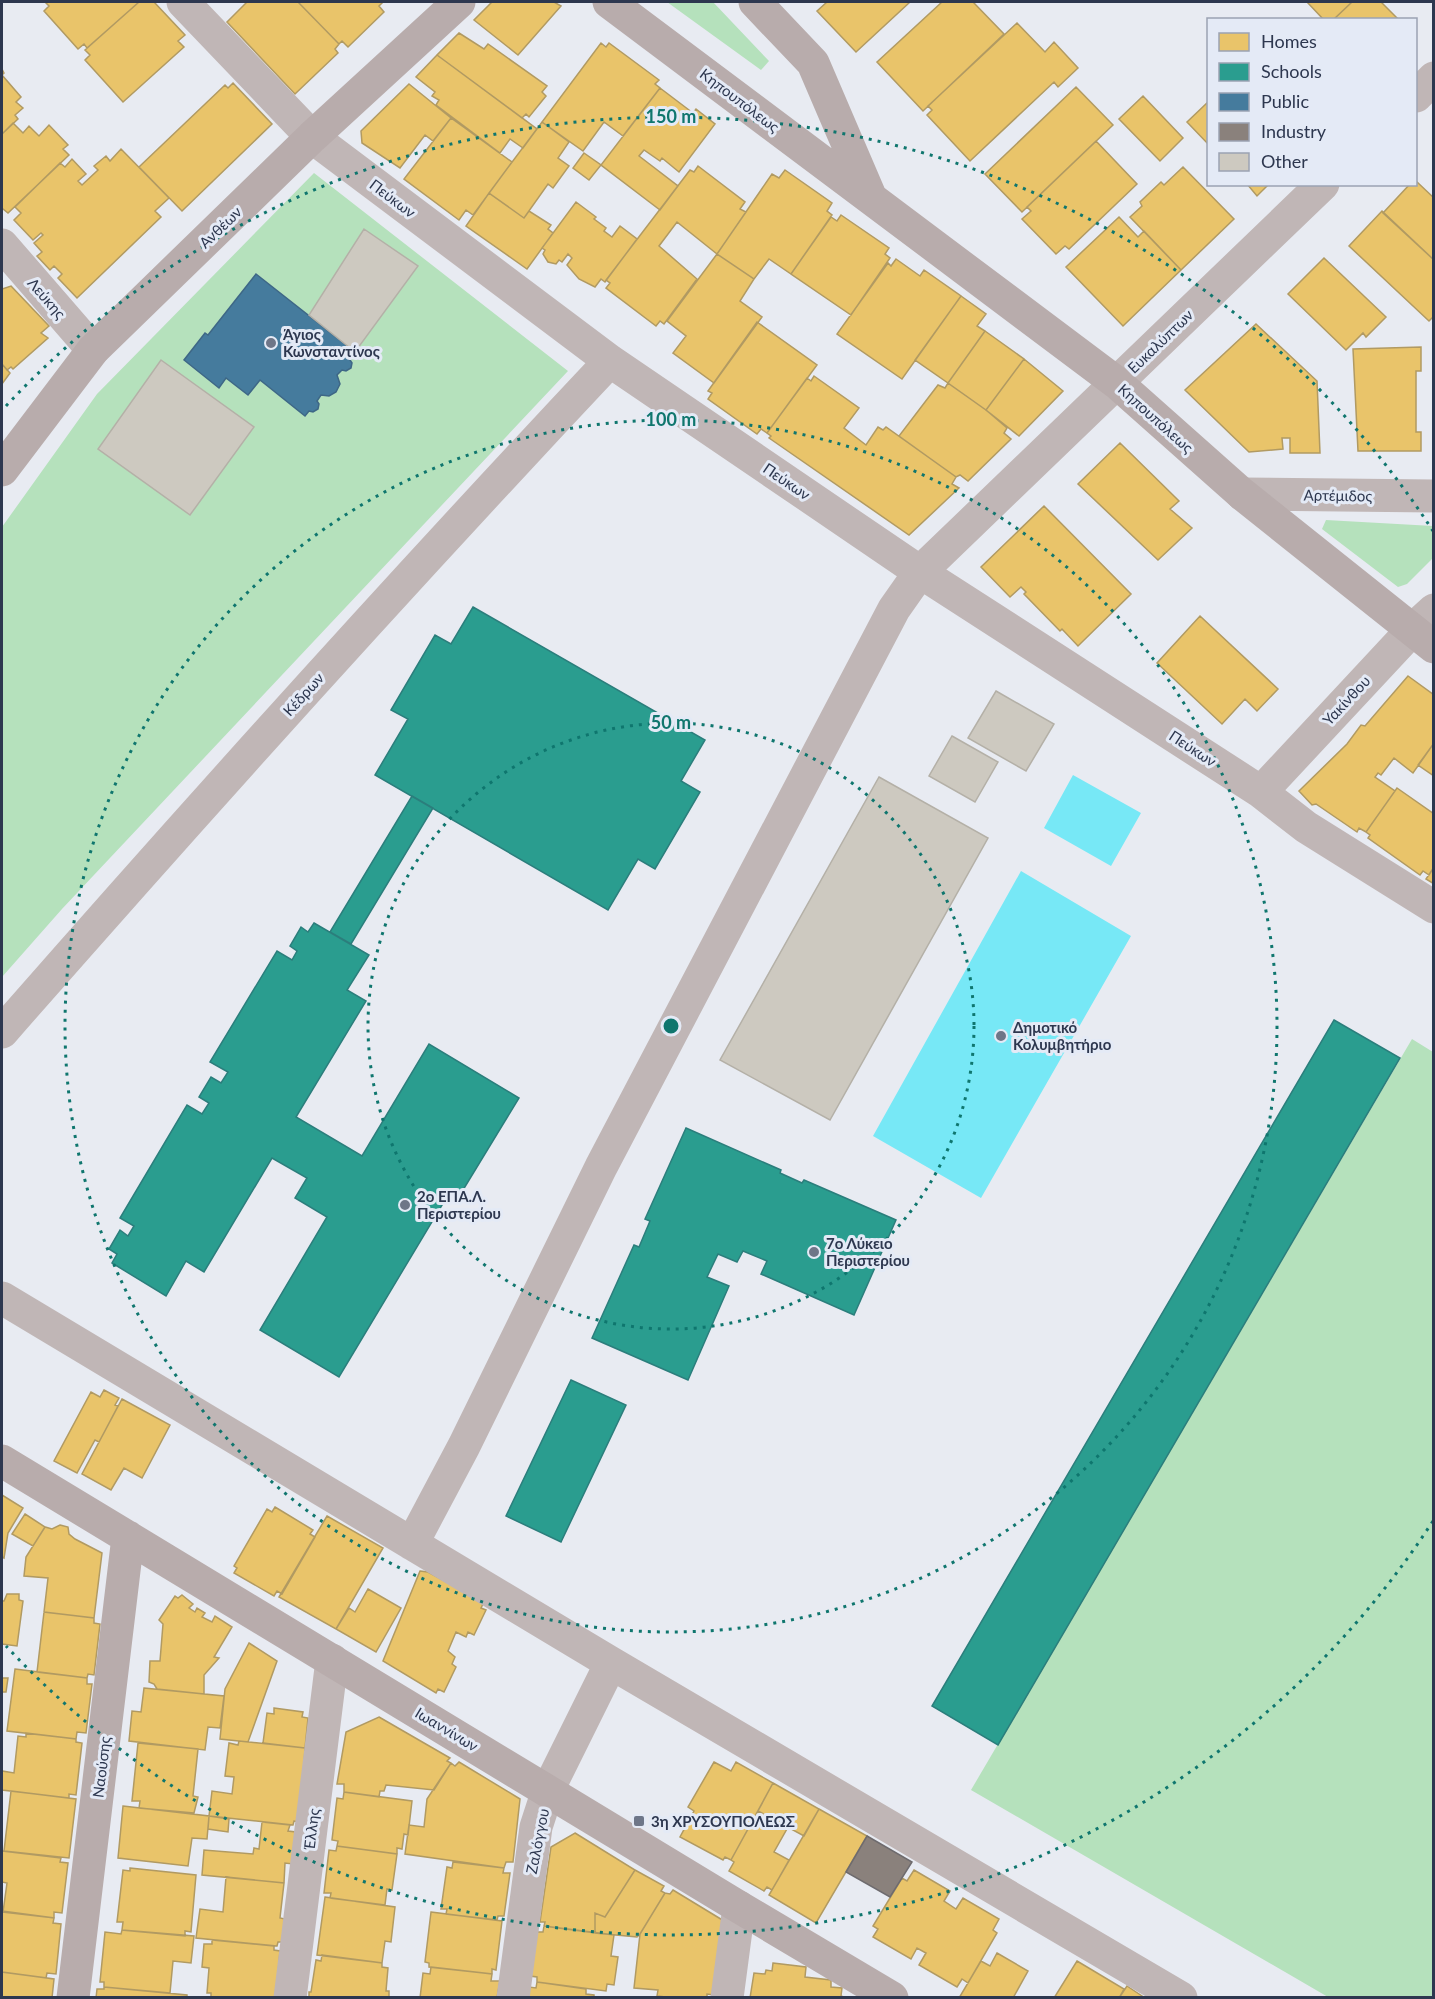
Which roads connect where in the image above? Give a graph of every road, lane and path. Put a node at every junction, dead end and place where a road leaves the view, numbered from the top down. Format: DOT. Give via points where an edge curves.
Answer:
graph roads {
  1 [pos="183,2"];
  2 [pos="459,2"];
  3 [pos="609,2"];
  4 [pos="755,2"];
  5 [pos="1434,78"];
  6 [pos="1417,95"];
  7 [pos="312,137"];
  8 [pos="1321,186"];
  9 [pos="871,198"];
  10 [pos="2,244"];
  11 [pos="93,350"];
  12 [pos="610,361"];
  13 [pos="1117,383"];
  14 [pos="2,470"];
  15 [pos="1242,494"];
  16 [pos="1434,496"];
  17 [pos="920,572"];
  18 [pos="1426,629"];
  19 [pos="1261,792"];
  20 [pos="1434,907"];
  21 [pos="2,1032"];
  22 [pos="2,1298"];
  23 [pos="2,1461"];
  24 [pos="128,1537"];
  25 [pos="412,1544"];
  26 [pos="332,1660"];
  27 [pos="611,1663"];
  28 [pos="548,1790"];
  29 [pos="739,1907"];
  30 [pos="73,1998"];
  31 [pos="290,1998"];
  32 [pos="513,1998"];
  33 [pos="727,1998"];
  34 [pos="892,1998"];
  35 [pos="1181,1998"];
  1 -- 7 [label="street, Πεύκων"];
  2 -- 7 [label="street, Ανθέων"];
  3 -- 9 [label="street, Κηπουπόλεως"];
  4 -- 9 [label="street, Κηπουπόλεως" via="813,63"];
  5 -- 6 [label="street"];
  7 -- 11 [label="street, Ανθέων"];
  7 -- 12 [label="street, Πεύκων"];
  8 -- 13 [label="street, Ευκαλύπτων"];
  9 -- 13 [label="street, Κηπουπόλεως"];
  10 -- 11 [label="street, Λεύκης"];
  11 -- 14 [label="street, Ανθέων"];
  12 -- 17 [label="street, Πεύκων"];
  12 -- 21 [label="street, Κέδρων" via="400,586"];
  13 -- 15 [label="street, Κηπουπόλεως"];
  13 -- 17 [label="street, Ευκαλύπτων"];
  15 -- 16 [label="street, Αρτέμιδος"];
  15 -- 18 [label="street, Κηπουπόλεως"];
  17 -- 19 [label="street, Πεύκων"];
  17 -- 25 [label="street, Ευκαλύπτων" via="894,609 686,1001"];
  18 -- 19 [label="street, Υακίνθου"];
  19 -- 20 [label="street, Πεύκων" via="1306,827"];
  22 -- 25 [label="street"];
  23 -- 24 [label="street, Ιωαννίνων"];
  24 -- 26 [label="street, Ιωαννίνων"];
  24 -- 30 [label="street, Ναούσης"];
  25 -- 27 [label="street"];
  26 -- 28 [label="street, Ιωαννίνων"];
  26 -- 31 [label="street, Έλλης"];
  27 -- 28 [label="street, Ζαλόγγου"];
  27 -- 35 [label="street"];
  28 -- 29 [label="street, Ιωαννίνων"];
  28 -- 32 [label="street, Ζαλόγγου" via="536,1827"];
  29 -- 33 [label="street"];
  29 -- 34 [label="street, Ιωαννίνων"];
}
